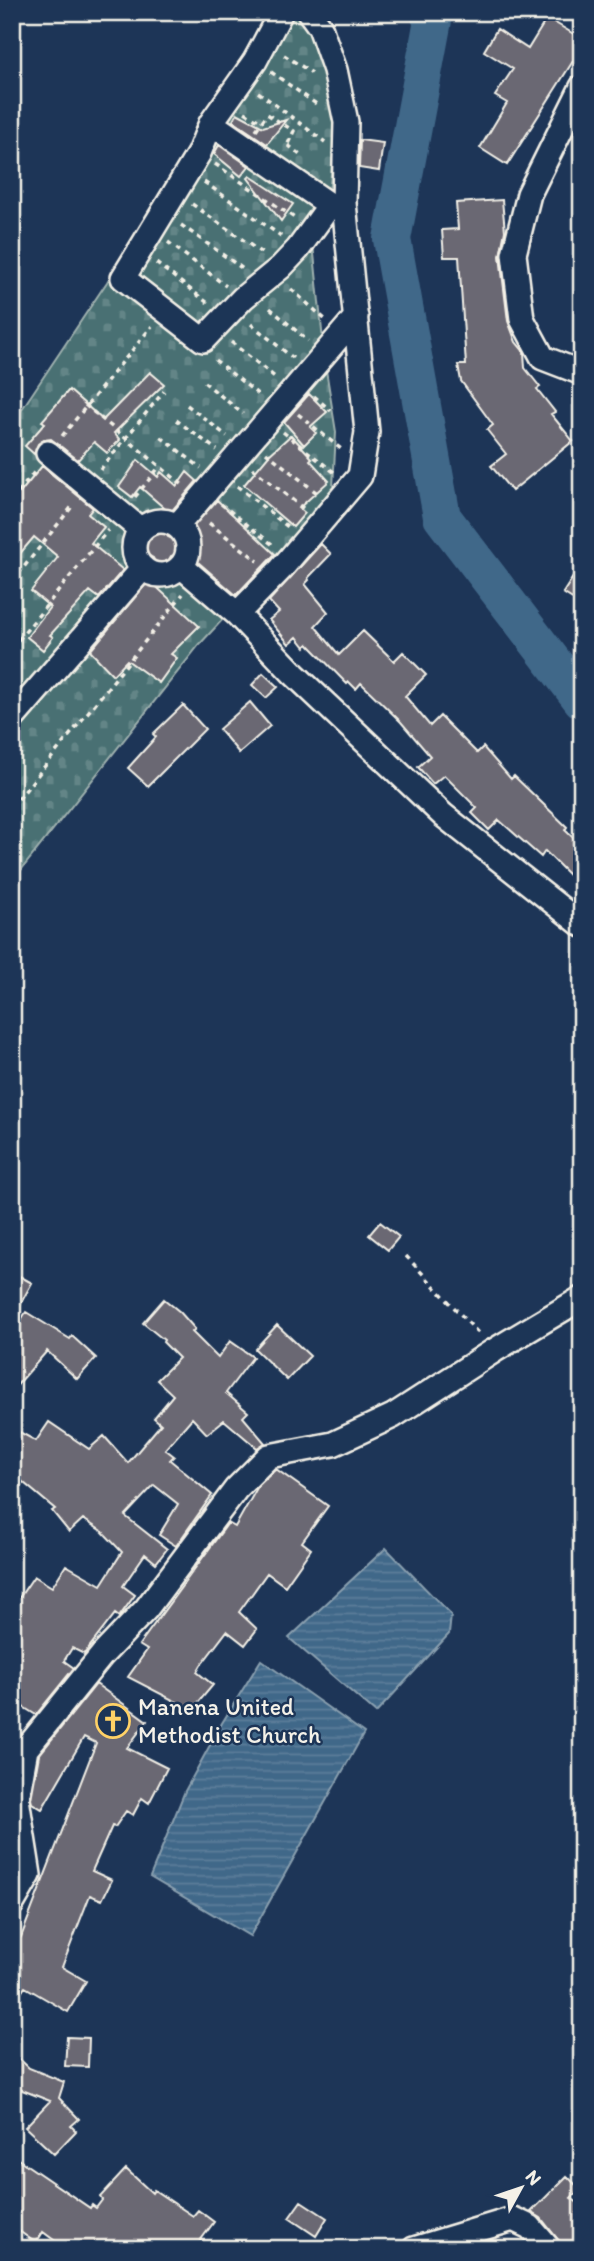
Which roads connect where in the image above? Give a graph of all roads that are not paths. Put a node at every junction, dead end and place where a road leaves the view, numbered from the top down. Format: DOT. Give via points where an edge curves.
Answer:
graph roads {
  1 [pos="281,12"];
  2 [pos="309,12"];
  3 [pos="582,87"];
  4 [pos="211,124"];
  5 [pos="337,204"];
  6 [pos="349,325"];
  7 [pos="582,373"];
  8 [pos="48,453"];
  9 [pos="237,456"];
  10 [pos="141,530"];
  11 [pos="144,568"];
  12 [pos="189,572"];
  13 [pos="237,614"];
  14 [pos="12,719"];
  15 [pos="582,925"];
  16 [pos="582,1298"];
  17 [pos="12,1904"];
  18 [pos="414,2249"];
  19 [pos="549,2249"];
  1 -- 4 [label="street"];
  2 -- 5 [label="street" via="320,27 335,70 346,122"];
  3 -- 7 [label="street" via="529,194 514,254 522,319 543,358"];
  4 -- 5 [label="street"];
  4 -- 5 [label="street" via="123,278 203,340 281,267"];
  5 -- 6 [label="street"];
  6 -- 9 [label="street"];
  6 -- 13 [label="street" via="368,432 360,476"];
  8 -- 10 [label="street"];
  9 -- 10 [label="street"];
  9 -- 12 [label="street" via="185,534"];
  10 -- 11 [label="street" via="135,549"];
  11 -- 12 [label="street" via="163,575"];
  11 -- 14 [label="street"];
  12 -- 13 [label="street"];
  13 -- 15 [label="street" via="443,815"];
  16 -- 17 [label="street" via="393,1416 332,1444 269,1456 236,1489 146,1609 26,1749 17,1799 29,1875"];
  18 -- 19 [label="street" via="513,2219 530,2227"];
}
